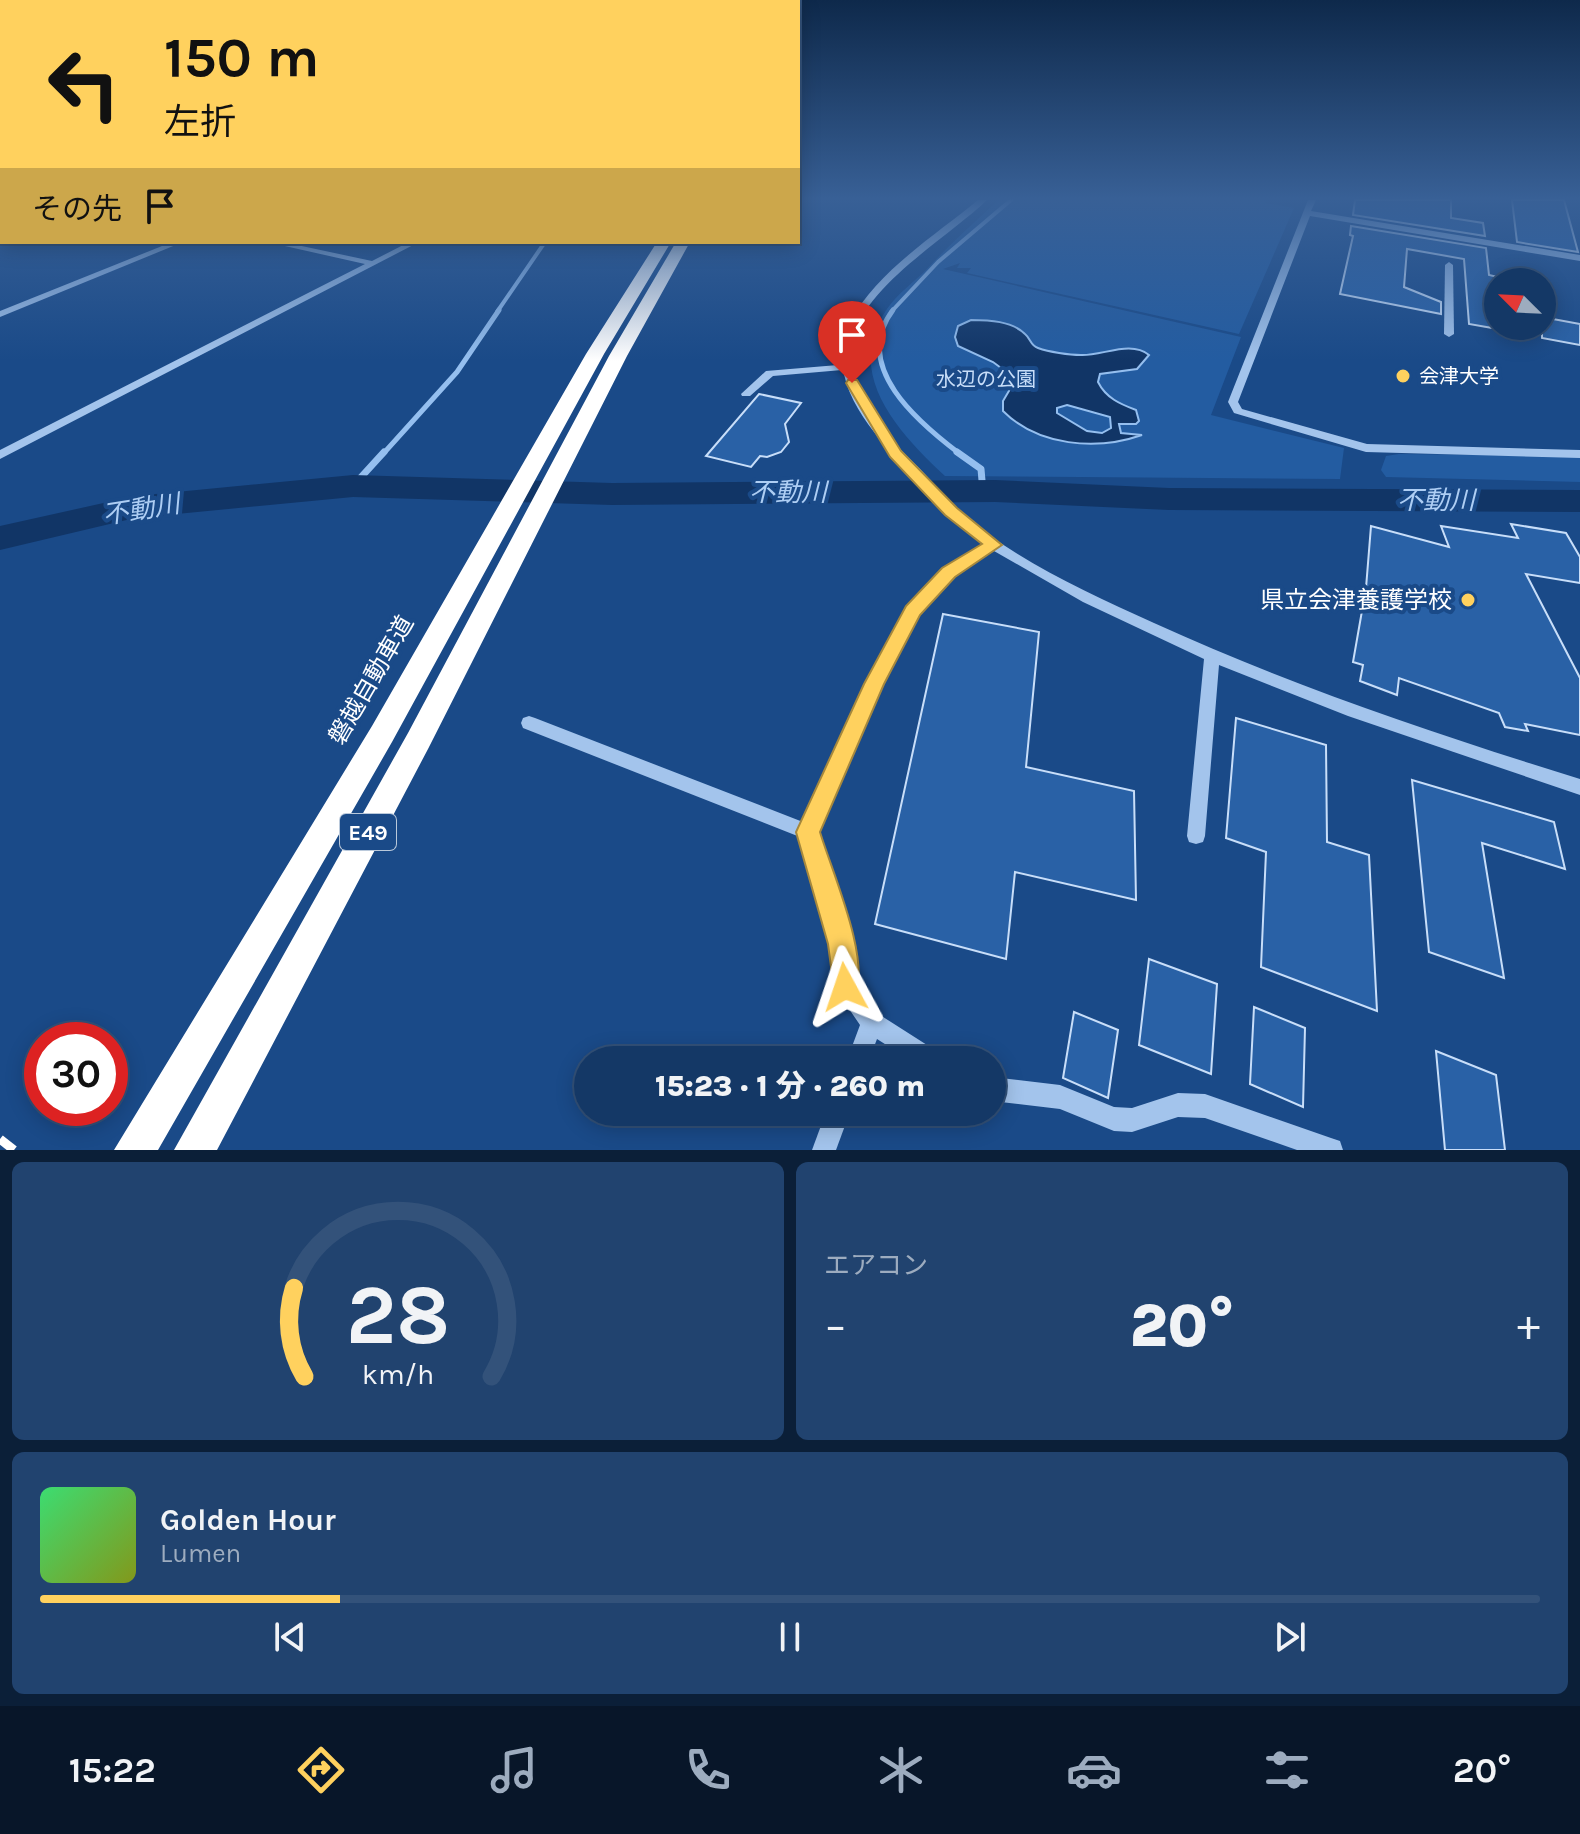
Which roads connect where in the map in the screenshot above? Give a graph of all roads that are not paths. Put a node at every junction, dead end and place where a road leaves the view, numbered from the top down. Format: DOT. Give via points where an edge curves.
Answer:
graph roads {
  1 [pos="150,254"];
  2 [pos="327,254"];
  3 [pos="391,254"];
  4 [pos="657,254"];
  5 [pos="676,254"];
  6 [pos="920,254"];
  7 [pos="1292,254"];
  8 [pos="1554,254"];
  9 [pos="1580,258"];
  10 [pos="372,263"];
  11 [pos="1449,265"];
  12 [pos="0,314"];
  13 [pos="1449,334"];
  14 [pos="838,368"];
  15 [pos="746,394"];
  16 [pos="1580,454"];
  17 [pos="0,455"];
  18 [pos="524,512"];
  19 [pos="994,545"];
  20 [pos="1212,657"];
  21 [pos="529,723"];
  22 [pos="1580,787"];
  23 [pos="808,832"];
  24 [pos="1196,836"];
  25 [pos="872,1023"];
  26 [pos="863,1046"];
  27 [pos="908,1046"];
  28 [pos="1006,1091"];
  29 [pos="833,1126"];
  30 [pos="139,1144"];
  31 [pos="195,1150"];
  32 [pos="824,1150"];
  33 [pos="1331,1150"];
  1 -- 12 [label="street"];
  2 -- 10 [label="street"];
  3 -- 10 [label="street"];
  4 -- 18 [label="highway, 磐越自動車道 / E49" via="529,472"];
  5 -- 18 [label="highway, 磐越自動車道 / E49" via="561,471"];
  6 -- 19 [label="street" via="859,313 847,347 852,383 895,454 951,512"];
  7 -- 16 [label="street" via="1233,402 1238,411 1366,448"];
  8 -- 9 [label="street"];
  10 -- 17 [label="street"];
  11 -- 13 [label="street"];
  14 -- 15 [label="street" via="770,373"];
  18 -- 30 [label="highway, 磐越自動車道 / E49" via="382,734"];
  18 -- 31 [label="highway, 磐越自動車道 / E49"];
  19 -- 20 [label="street" via="1054,582"];
  19 -- 23 [label="street" via="949,573 913,611 881,669"];
  20 -- 22 [label="street"];
  20 -- 24 [label="street"];
  21 -- 23 [label="street"];
  23 -- 25 [label="street" via="841,944 845,987"];
  25 -- 26 [label="street"];
  25 -- 27 [label="street"];
  28 -- 33 [label="street" via="1060,1097 1114,1119 1132,1120 1178,1105 1205,1106"];
  29 -- 32 [label="street"];
}
